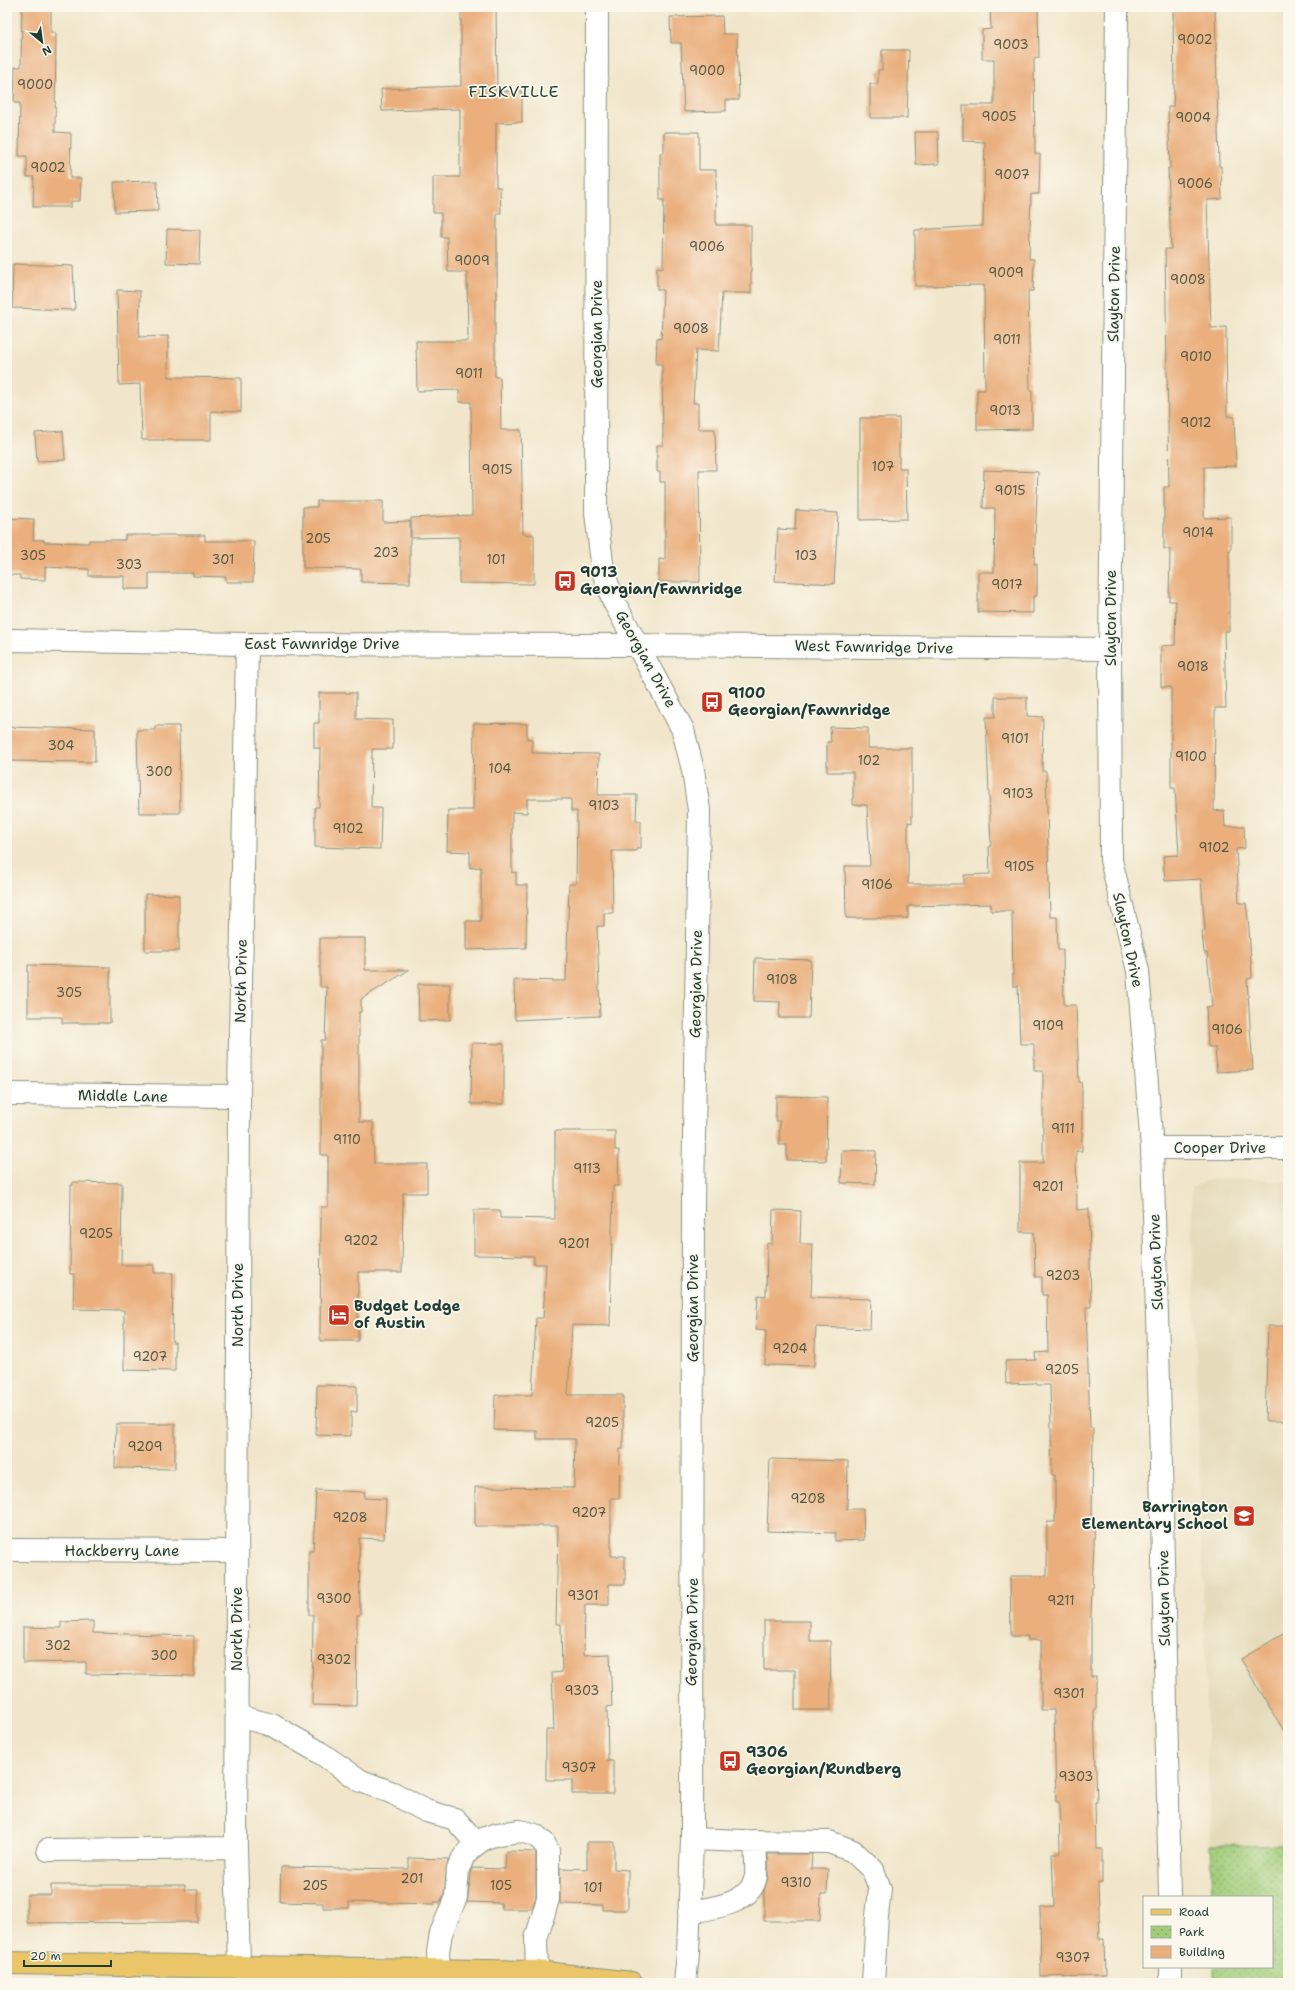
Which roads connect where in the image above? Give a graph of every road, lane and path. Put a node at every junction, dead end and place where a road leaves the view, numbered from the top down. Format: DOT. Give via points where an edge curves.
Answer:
graph roads {
  1 [pos="597,7"];
  2 [pos="1117,7"];
  3 [pos="7,640"];
  4 [pos="247,644"];
  5 [pos="637,645"];
  6 [pos="1110,650"];
  7 [pos="7,1094"];
  8 [pos="239,1096"];
  9 [pos="1152,1148"];
  10 [pos="1288,1148"];
  11 [pos="7,1550"];
  12 [pos="237,1551"];
  13 [pos="237,1716"];
  14 [pos="692,1839"];
  15 [pos="755,1841"];
  16 [pos="476,1843"];
  17 [pos="236,1848"];
  18 [pos="48,1850"];
  19 [pos="1170,1896"];
  20 [pos="689,1912"];
  21 [pos="7,1963"];
  22 [pos="239,1966"];
  23 [pos="1171,1968"];
  24 [pos="439,1969"];
  25 [pos="537,1972"];
  26 [pos="631,1983"];
  27 [pos="685,1983"];
  28 [pos="873,1983"];
  29 [pos="1171,1983"];
  1 -- 5 [label="street, Georgian Drive" via="596,513 603,571 613,600"];
  2 -- 6 [label="street, Slayton Drive"];
  3 -- 4 [label="street, East Fawnridge Drive"];
  4 -- 5 [label="street, East Fawnridge Drive"];
  4 -- 8 [label="street, North Drive"];
  5 -- 6 [label="street, West Fawnridge Drive"];
  5 -- 14 [label="street, Georgian Drive" via="684,730 698,810 693,1203"];
  6 -- 9 [label="street, Slayton Drive" via="1111,860 1138,971"];
  7 -- 8 [label="street, Middle Lane"];
  8 -- 12 [label="street, North Drive"];
  9 -- 10 [label="street, Cooper Drive"];
  9 -- 19 [label="street, Slayton Drive"];
  11 -- 12 [label="street, Hackberry Lane"];
  12 -- 13 [label="street, North Drive"];
  13 -- 16 [label="street" via="272,1725 319,1752 361,1781 426,1811 455,1819"];
  13 -- 17 [label="street, North Drive"];
  14 -- 15 [label="street"];
  14 -- 20 [label="street, Georgian Drive"];
  15 -- 20 [label="street" via="756,1877 749,1890 737,1900 720,1907"];
  15 -- 28 [label="street" via="829,1842 853,1851 873,1870 880,1889"];
  16 -- 24 [label="street" via="463,1858 458,1869 456,1897 439,1943"];
  16 -- 25 [label="street" via="498,1834 525,1831 535,1835 548,1851 548,1899 536,1939"];
  17 -- 18 [label="street"];
  17 -- 22 [label="street, North Drive"];
  20 -- 27 [label="street, Georgian Drive"];
  21 -- 22 [label="main road"];
  22 -- 24 [label="main road"];
  23 -- 29 [label="street"];
  24 -- 25 [label="main road"];
  25 -- 26 [label="main road"];
}
